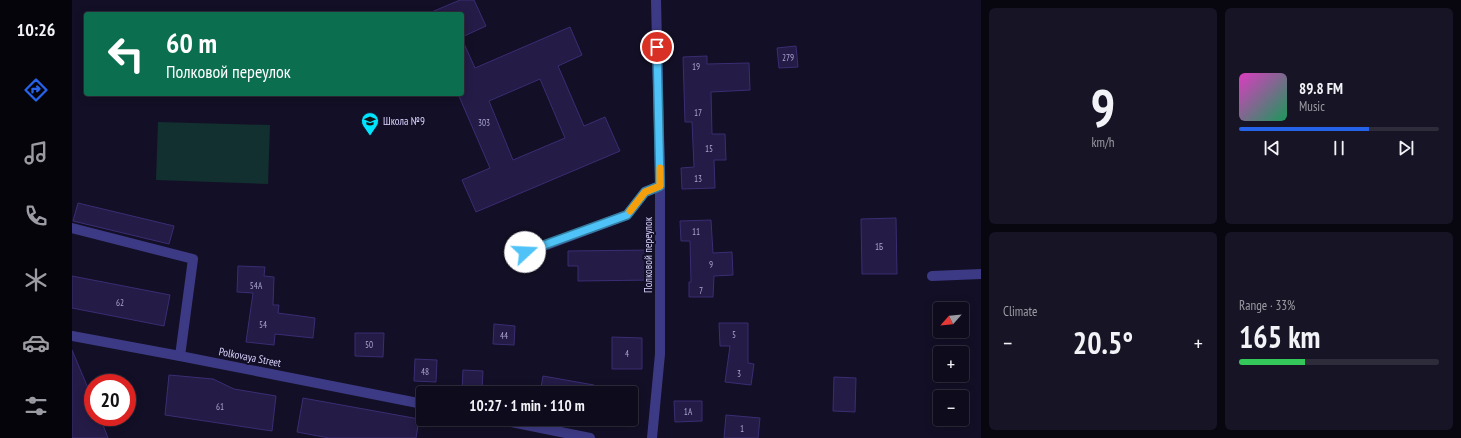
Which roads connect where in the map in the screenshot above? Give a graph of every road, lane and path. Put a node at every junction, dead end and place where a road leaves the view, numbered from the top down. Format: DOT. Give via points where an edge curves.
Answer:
graph roads {
  1 [pos="656,0"];
  2 [pos="660,186"];
  3 [pos="72,228"];
  4 [pos="525,252"];
  5 [pos="981,274"];
  6 [pos="932,276"];
  7 [pos="72,336"];
  8 [pos="180,356"];
  9 [pos="416,403"];
  10 [pos="531,426"];
  11 [pos="590,438"];
  12 [pos="652,438"];
  1 -- 2 [label="street, Полковой переулок"];
  2 -- 4 [label="street" via="645,192 627,215"];
  2 -- 12 [label="street, Полковой переулок" via="660,354"];
  3 -- 8 [label="street" via="193,259"];
  5 -- 6 [label="street"];
  7 -- 8 [label="street, Polkovaya Street"];
  8 -- 9 [label="street, Polkovaya Street"];
  10 -- 11 [label="street"];
}
